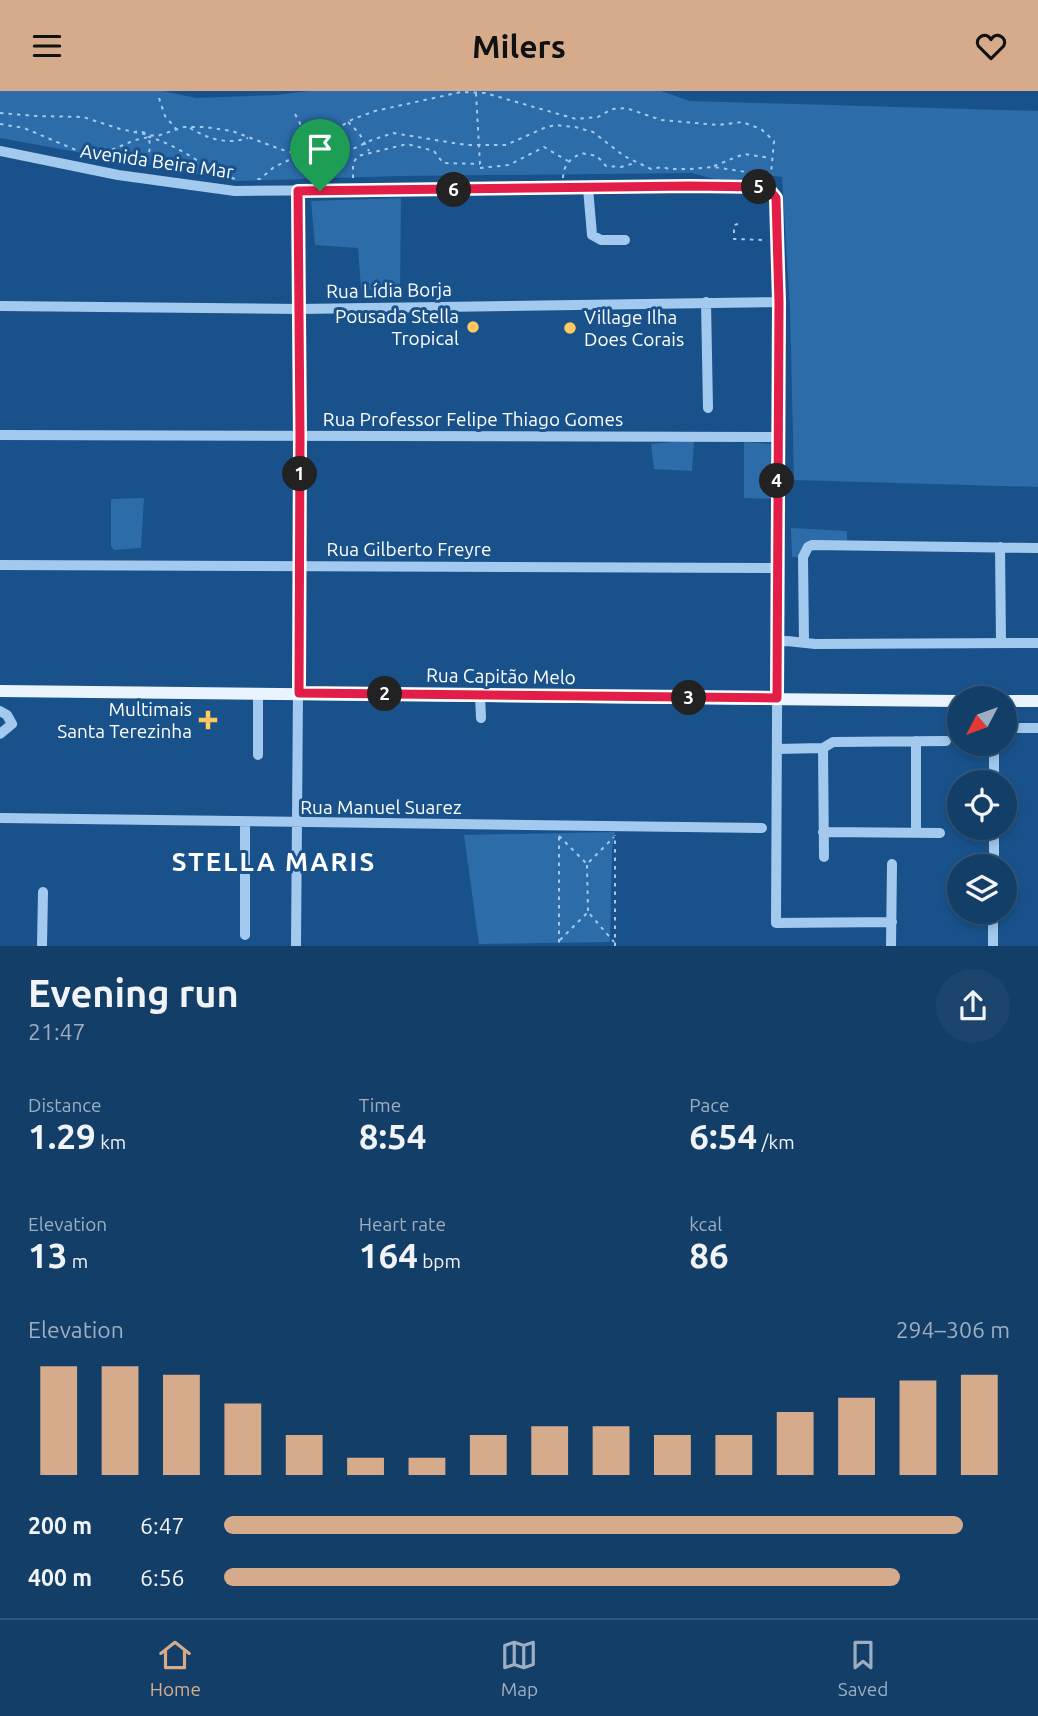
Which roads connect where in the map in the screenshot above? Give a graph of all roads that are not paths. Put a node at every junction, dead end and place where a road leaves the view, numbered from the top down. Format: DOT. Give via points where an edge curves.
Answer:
graph roads {
  1 [pos="0,151"];
  2 [pos="588,188"];
  3 [pos="298,191"];
  4 [pos="625,240"];
  5 [pos="706,302"];
  6 [pos="779,302"];
  7 [pos="0,306"];
  8 [pos="299,309"];
  9 [pos="708,408"];
  10 [pos="0,436"];
  11 [pos="300,437"];
  12 [pos="778,437"];
  13 [pos="1000,547"];
  14 [pos="1038,548"];
  15 [pos="0,565"];
  16 [pos="300,567"];
  17 [pos="776,568"];
  18 [pos="776,642"];
  19 [pos="804,642"];
  20 [pos="1001,643"];
  21 [pos="1038,643"];
  22 [pos="0,691"];
  23 [pos="258,693"];
  24 [pos="299,693"];
  25 [pos="481,695"];
  26 [pos="777,698"];
  27 [pos="947,701"];
  28 [pos="1017,701"];
  29 [pos="1038,701"];
  30 [pos="0,711"];
  31 [pos="481,718"];
  32 [pos="1017,728"];
  33 [pos="1038,728"];
  34 [pos="0,734"];
  35 [pos="916,741"];
  36 [pos="946,741"];
  37 [pos="823,748"];
  38 [pos="777,749"];
  39 [pos="258,755"];
  40 [pos="0,818"];
  41 [pos="245,823"];
  42 [pos="298,823"];
  43 [pos="762,828"];
  44 [pos="824,832"];
  45 [pos="916,833"];
  46 [pos="940,833"];
  47 [pos="824,857"];
  48 [pos="892,864"];
  49 [pos="43,892"];
  50 [pos="892,922"];
  51 [pos="993,924"];
  52 [pos="245,935"];
  53 [pos="42,946"];
  54 [pos="296,946"];
  55 [pos="891,946"];
  56 [pos="993,946"];
  1 -- 3 [label="street, Avenida Beira Mar" via="144,179 235,191"];
  2 -- 3 [label="street, Avenida Beira Mar"];
  2 -- 4 [label="street" via="592,235 601,240"];
  2 -- 6 [label="street, Avenida Beira Mar" via="767,187 776,198"];
  3 -- 8 [label="street"];
  5 -- 6 [label="street, Rua Lídia Borja"];
  5 -- 8 [label="street, Rua Lídia Borja"];
  5 -- 9 [label="street"];
  6 -- 12 [label="street"];
  7 -- 8 [label="street, Rua Lídia Borja"];
  8 -- 11 [label="street"];
  10 -- 11 [label="street, Rua Professor Felipe Thiago Gomes"];
  11 -- 12 [label="street, Rua Professor Felipe Thiago Gomes"];
  11 -- 16 [label="street"];
  12 -- 17 [label="street"];
  13 -- 14 [label="street"];
  13 -- 19 [label="street" via="808,547 803,557"];
  13 -- 20 [label="street"];
  15 -- 16 [label="street, Rua Gilberto Freyre"];
  16 -- 17 [label="street, Rua Gilberto Freyre"];
  16 -- 24 [label="street"];
  17 -- 18 [label="street"];
  18 -- 19 [label="street"];
  18 -- 26 [label="street"];
  19 -- 20 [label="street"];
  20 -- 21 [label="street"];
  22 -- 23 [label="main road, Rua Capitão Melo"];
  23 -- 24 [label="main road, Rua Capitão Melo"];
  23 -- 39 [label="street"];
  24 -- 25 [label="main road, Rua Capitão Melo"];
  24 -- 42 [label="street"];
  25 -- 26 [label="main road, Rua Capitão Melo"];
  25 -- 31 [label="street"];
  26 -- 27 [label="main road, Rua Capitão Melo"];
  26 -- 38 [label="street"];
  28 -- 29 [label="main road"];
  30 -- 34 [label="street" via="12,724"];
  32 -- 33 [label="street"];
  35 -- 36 [label="street"];
  35 -- 37 [label="street" via="833,742"];
  35 -- 45 [label="street"];
  37 -- 38 [label="street"];
  37 -- 44 [label="street"];
  38 -- 50 [label="street" via="776,923"];
  40 -- 41 [label="street, Rua Manuel Suarez"];
  41 -- 42 [label="street, Rua Manuel Suarez"];
  41 -- 52 [label="street"];
  42 -- 43 [label="street, Rua Manuel Suarez" via="615,831"];
  42 -- 54 [label="street"];
  44 -- 45 [label="street"];
  44 -- 47 [label="street"];
  45 -- 46 [label="street"];
  48 -- 50 [label="street"];
  49 -- 53 [label="street"];
  50 -- 55 [label="street"];
  51 -- 56 [label="street"];
}
